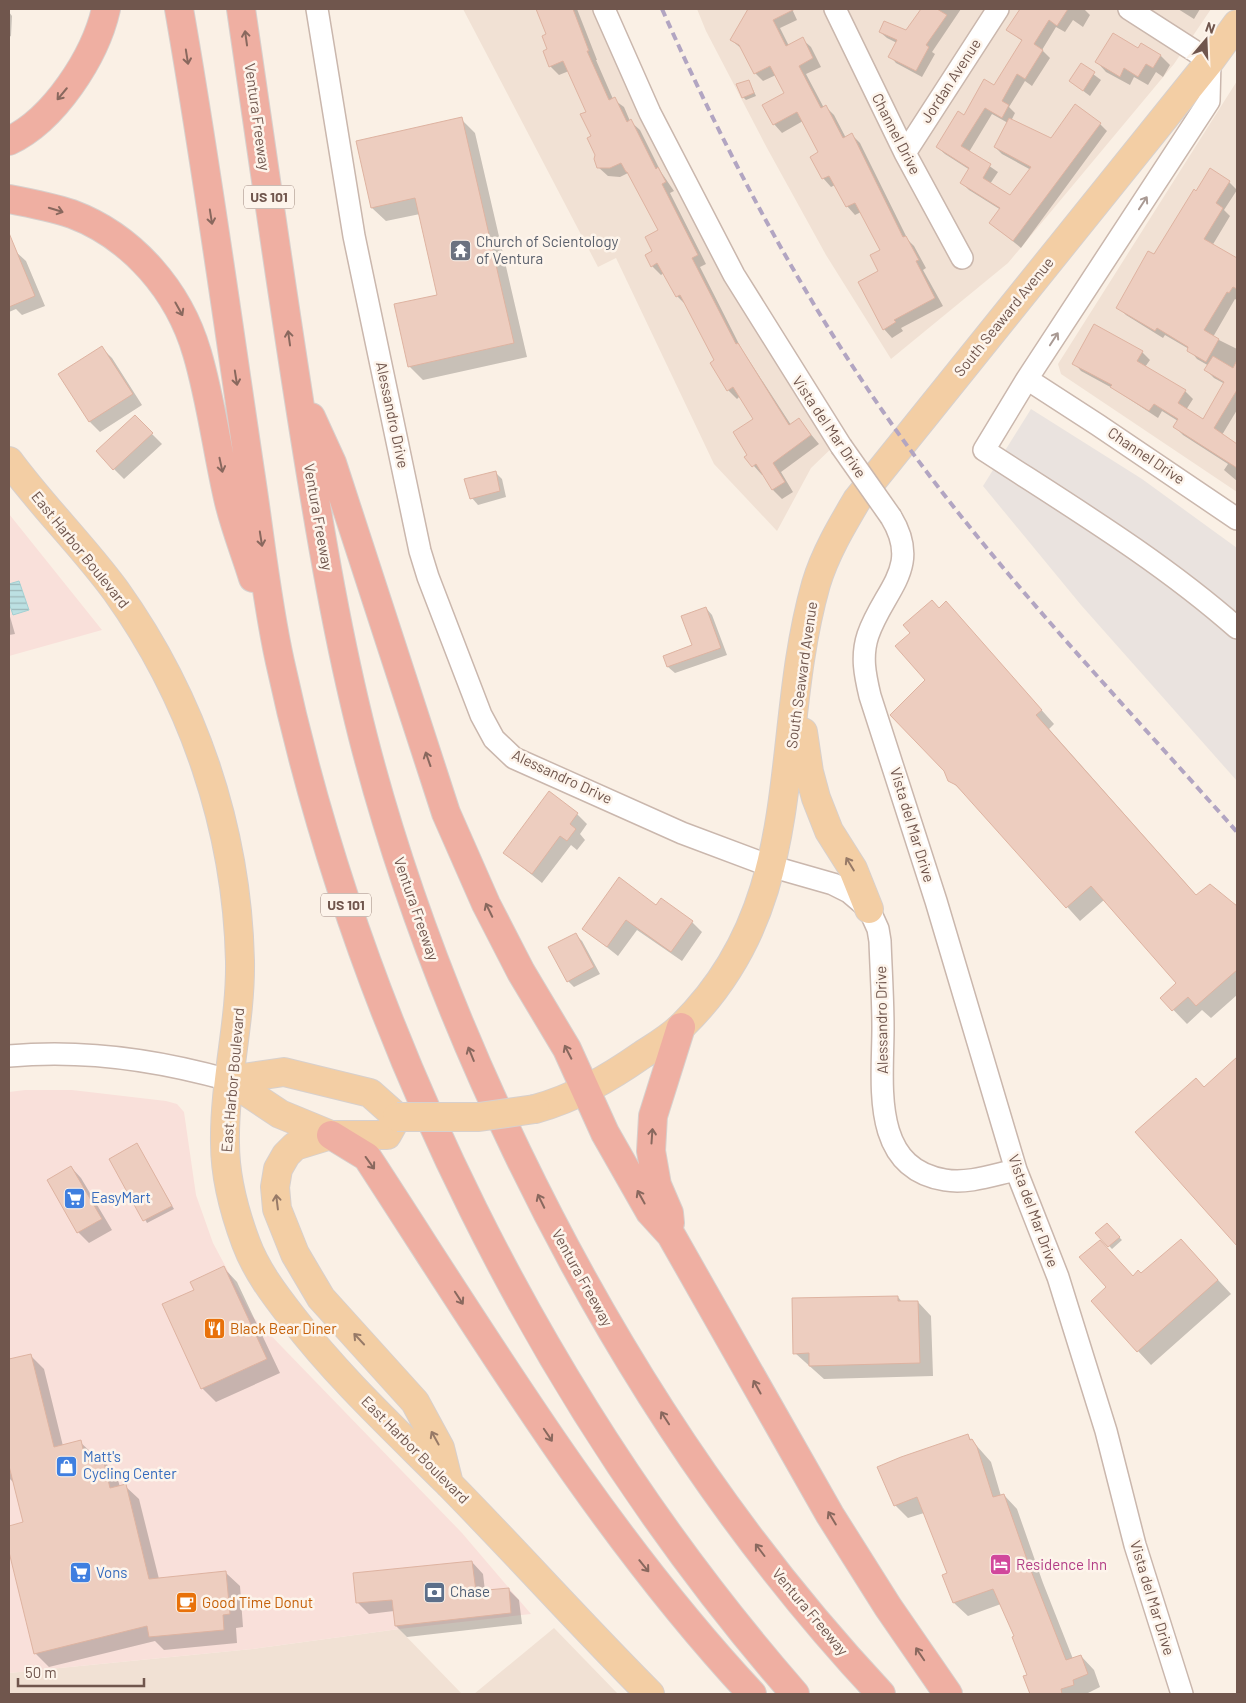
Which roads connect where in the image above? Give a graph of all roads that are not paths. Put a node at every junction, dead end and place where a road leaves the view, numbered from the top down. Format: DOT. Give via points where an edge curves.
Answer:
graph roads {
  1 [pos="106,9"];
  2 [pos="179,9"];
  3 [pos="241,9"];
  4 [pos="317,9"];
  5 [pos="604,9"];
  6 [pos="835,9"];
  7 [pos="998,9"];
  8 [pos="1128,9"];
  9 [pos="1237,24"];
  10 [pos="1210,61"];
  11 [pos="9,141"];
  12 [pos="905,153"];
  13 [pos="9,199"];
  14 [pos="962,258"];
  15 [pos="1027,379"];
  16 [pos="296,386"];
  17 [pos="9,461"];
  18 [pos="1237,520"];
  19 [pos="1237,628"];
  20 [pos="279,658"];
  21 [pos="797,690"];
  22 [pos="770,866"];
  23 [pos="868,909"];
  24 [pos="681,1027"];
  25 [pos="9,1056"];
  26 [pos="229,1080"];
  27 [pos="587,1090"];
  28 [pos="392,1126"];
  29 [pos="331,1134"];
  30 [pos="1016,1170"];
  31 [pos="671,1234"];
  32 [pos="450,1485"];
  33 [pos="650,1694"];
  34 [pos="752,1694"];
  35 [pos="795,1694"];
  36 [pos="881,1694"];
  37 [pos="948,1694"];
  38 [pos="1182,1694"];
  1 -- 11 [label="highway, one-way" via="90,54 72,82 44,116"];
  2 -- 20 [label="highway, US 101, one-way"];
  16 -- 3 [label="highway, Ventura Freeway / US 101, one-way"];
  4 -- 22 [label="street, Alessandro Drive" via="354,236 420,551 481,715 494,739 514,758 682,833"];
  5 -- 30 [label="street, Vista del Mar Drive, bridge" via="650,113 734,275 841,446 891,517 903,543 902,564 868,636 864,666 870,696 927,872"];
  6 -- 12 [label="street, Channel Drive"];
  7 -- 12 [label="street, Jordan Avenue"];
  8 -- 10 [label="street"];
  9 -- 10 [label="main road, South Seaward Avenue"];
  15 -- 10 [label="street, one-way" via="1210,101"];
  10 -- 21 [label="main road, South Seaward Avenue" via="857,500 832,543 817,582 806,624"];
  12 -- 14 [label="street, Channel Drive"];
  13 -- 20 [label="highway, one-way" via="72,214 100,228 141,258 181,311 197,352 228,500"];
  15 -- 18 [label="street, Channel Drive"];
  15 -- 19 [label="street" via="984,450 1090,518 1205,600"];
  27 -- 16 [label="highway, one-way" via="567,1049 520,972 446,813 332,463"];
  36 -- 16 [label="highway, Ventura Freeway / US 101, one-way" via="790,1590 672,1428 584,1283 479,1073 437,972 364,740 326,568"];
  17 -- 26 [label="main road, East Harbor Boulevard" via="96,566 134,618 172,684 203,758 225,838 238,923 239,1000"];
  20 -- 35 [label="highway, US 101" via="310,787 343,898 417,1089 446,1154 519,1299 605,1442 660,1523"];
  21 -- 22 [label="main road, South Seaward Avenue" via="785,794"];
  23 -- 21 [label="main road, one-way" via="853,870 829,831 816,798"];
  22 -- 23 [label="street, Alessandro Drive" via="849,892"];
  22 -- 24 [label="main road, South Seaward Avenue" via="756,916 739,950 721,979"];
  23 -- 30 [label="street, Alessandro Drive" via="880,941 883,1112 898,1151 907,1163 918,1170 946,1180 975,1179"];
  24 -- 27 [label="main road, South Seaward Avenue" via="624,1069"];
  31 -- 24 [label="highway, one-way" via="669,1213 657,1185 651,1150 653,1116"];
  25 -- 26 [label="street, South Seaward Avenue" via="75,1054 139,1060"];
  26 -- 28 [label="main road, South Seaward Avenue" via="284,1072 370,1093"];
  26 -- 29 [label="main road, South Seaward Avenue" via="280,1114"];
  26 -- 32 [label="main road, East Harbor Boulevard" via="224,1142 230,1194 259,1270 322,1356"];
  27 -- 28 [label="main road, South Seaward Avenue, bridge" via="549,1105 479,1117"];
  31 -- 27 [label="highway, one-way" via="650,1212 606,1133"];
  28 -- 29 [label="main road, South Seaward Avenue"];
  32 -- 29 [label="main road, one-way" via="440,1448 414,1402 321,1298 295,1254 277,1209 275,1187 278,1169 286,1155 296,1146"];
  29 -- 34 [label="highway, one-way" via="367,1157 549,1437 603,1512 716,1656"];
  30 -- 38 [label="street, Vista del Mar Drive" via="1060,1286 1106,1431 1135,1545"];
  37 -- 31 [label="highway, one-way" via="830,1515"];
  32 -- 33 [label="main road, East Harbor Boulevard"];
}
